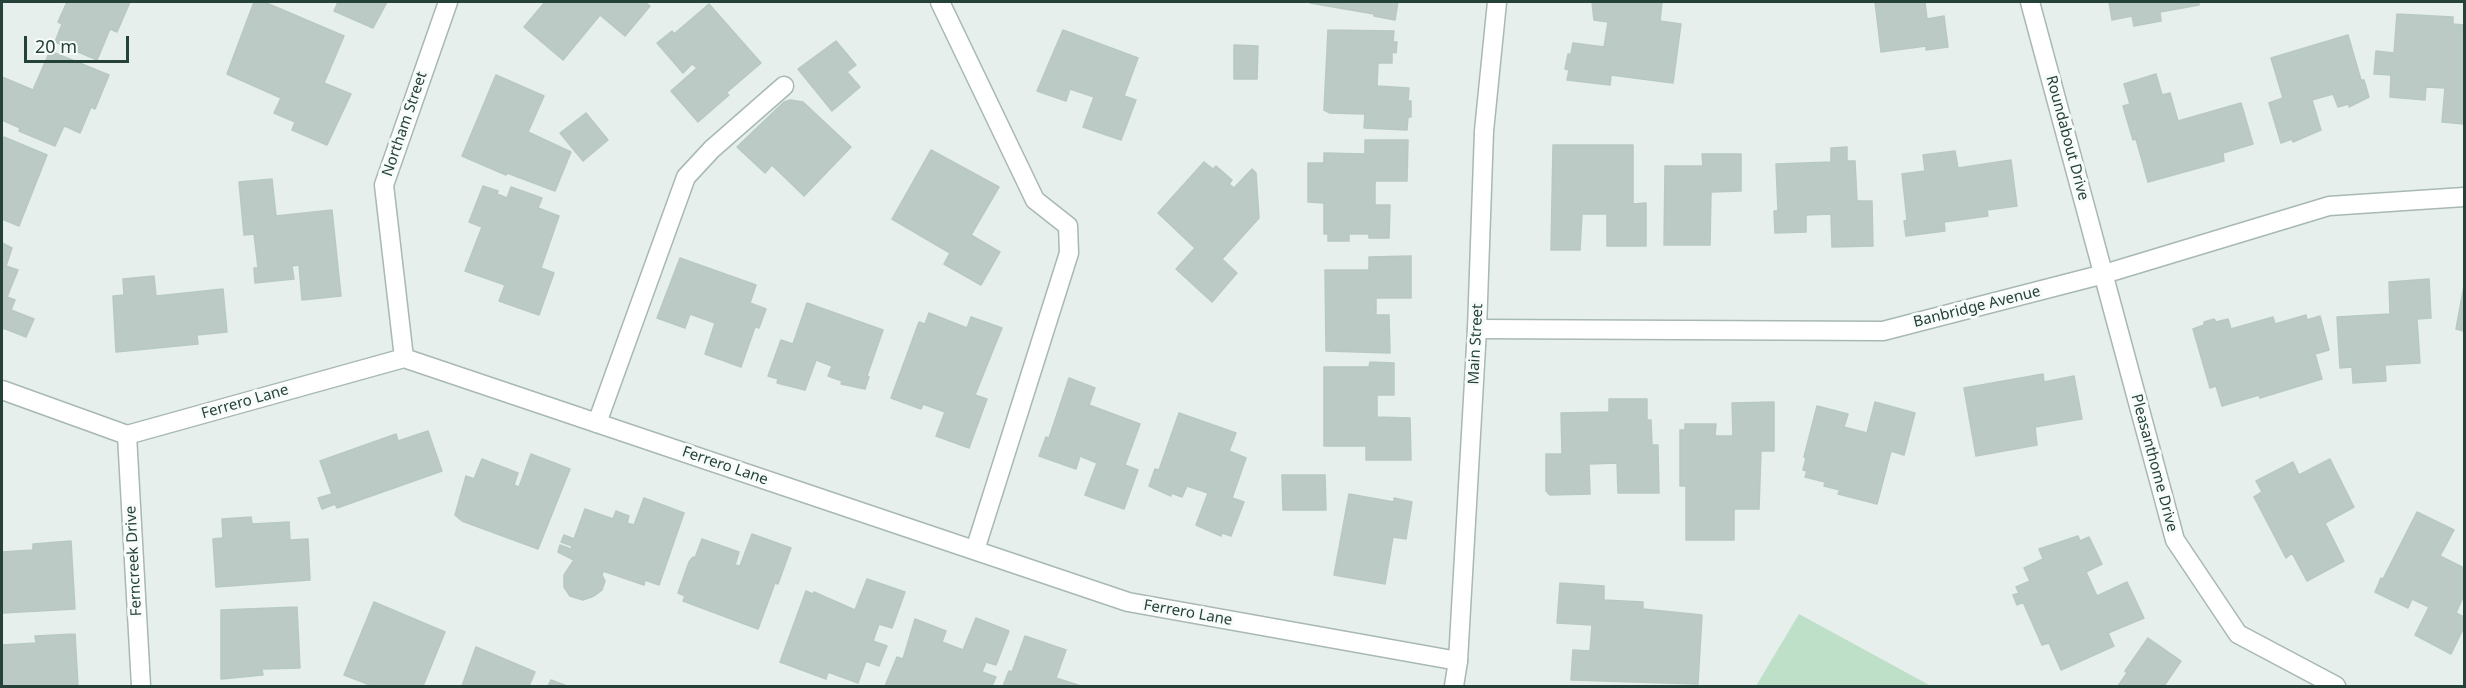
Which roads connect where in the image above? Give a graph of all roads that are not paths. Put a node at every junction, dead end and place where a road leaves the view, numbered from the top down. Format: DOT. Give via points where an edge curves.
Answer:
graph roads {
  1 [pos="448,2"];
  2 [pos="940,2"];
  3 [pos="1497,2"];
  4 [pos="2030,2"];
  5 [pos="784,86"];
  6 [pos="2464,197"];
  7 [pos="2104,274"];
  8 [pos="1477,329"];
  9 [pos="404,358"];
  10 [pos="2,390"];
  11 [pos="597,423"];
  12 [pos="127,435"];
  13 [pos="975,550"];
  14 [pos="1458,661"];
  15 [pos="141,687"];
  16 [pos="1454,687"];
  17 [pos="2336,687"];
  1 -- 9 [label="street, Northam Street" via="384,184"];
  2 -- 13 [label="street" via="1035,200 1068,226 1069,253"];
  3 -- 8 [label="street, Main Street" via="1484,131"];
  4 -- 7 [label="street, Roundabout Drive"];
  5 -- 11 [label="street" via="686,177"];
  6 -- 7 [label="street, Banbridge Avenue" via="2329,206"];
  7 -- 8 [label="street, Banbridge Avenue" via="1883,331"];
  7 -- 17 [label="street, Pleasanthome Drive" via="2175,540 2238,634"];
  8 -- 14 [label="street, Main Street"];
  9 -- 11 [label="street, Ferrero Lane"];
  9 -- 12 [label="street, Ferrero Lane"];
  10 -- 12 [label="street"];
  11 -- 13 [label="street, Ferrero Lane"];
  12 -- 15 [label="street, Ferncreek Drive"];
  13 -- 14 [label="street, Ferrero Lane" via="1128,602"];
  14 -- 16 [label="street, Main Street"];
}
